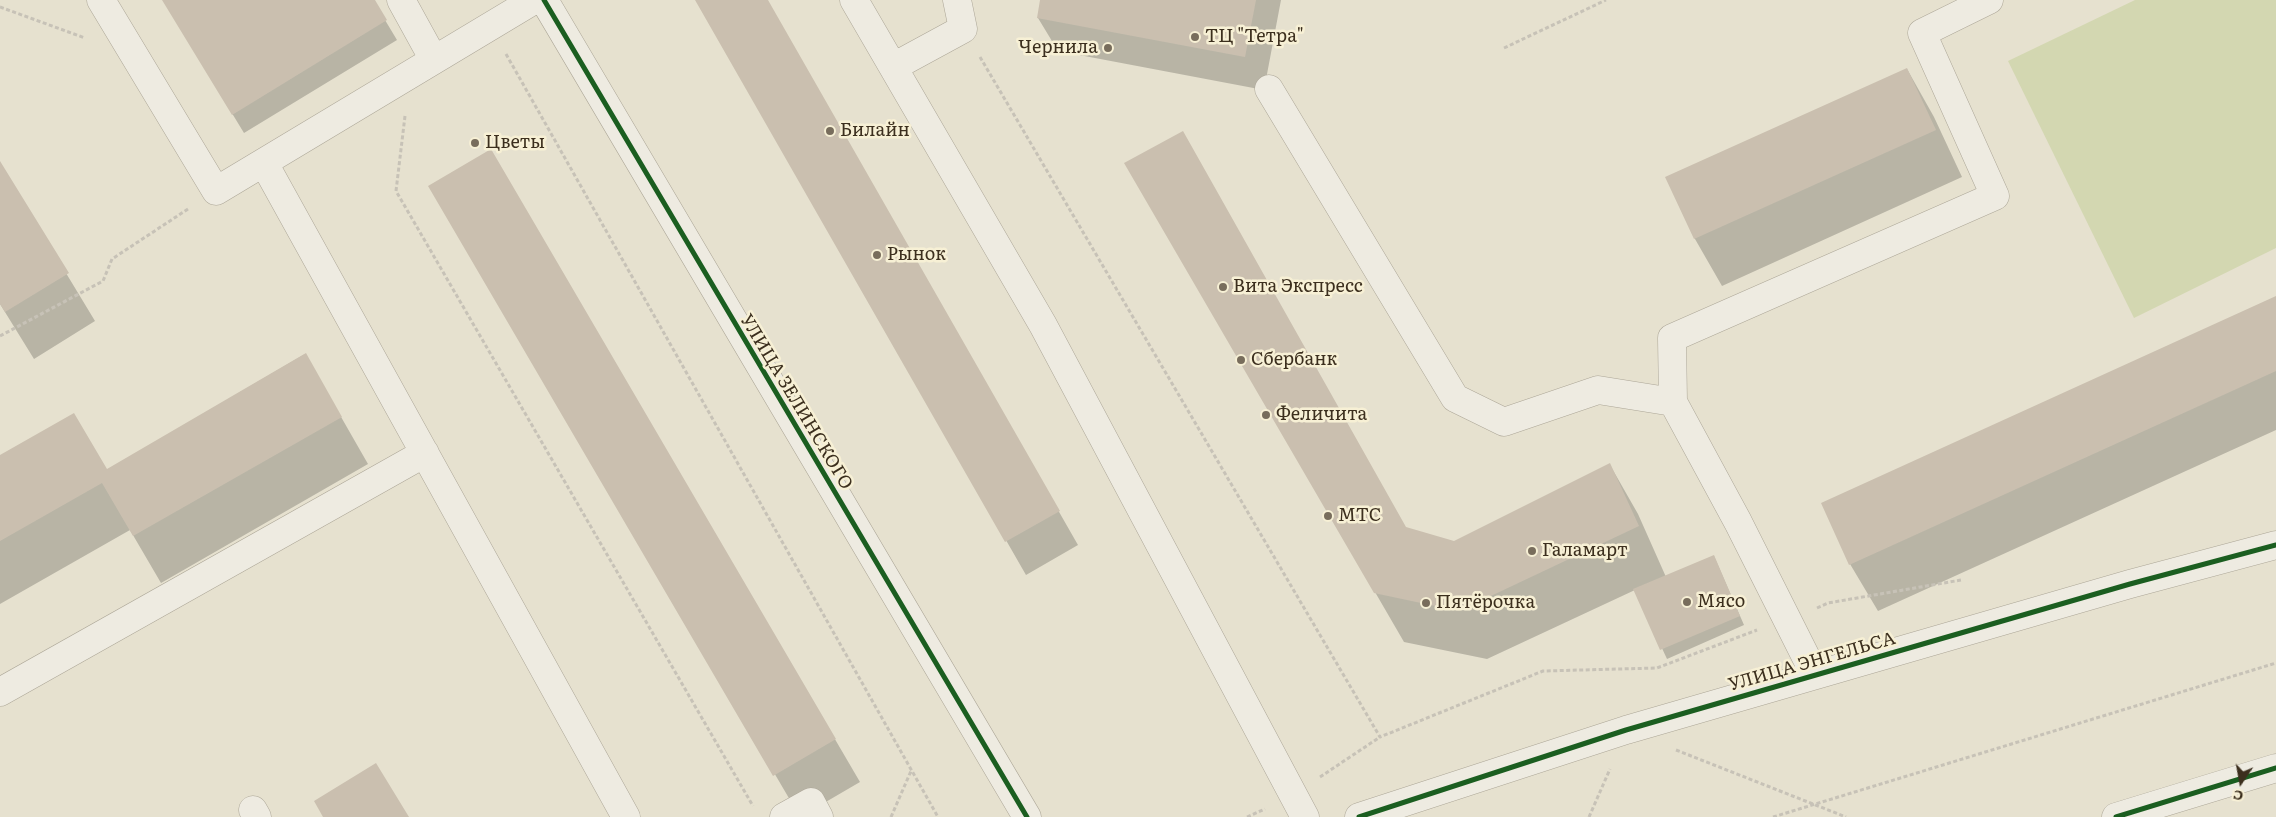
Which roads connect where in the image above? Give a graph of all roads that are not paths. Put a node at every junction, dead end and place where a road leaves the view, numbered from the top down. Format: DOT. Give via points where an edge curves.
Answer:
graph roads {
  1 [pos="101,0"];
  2 [pos="401,0"];
  3 [pos="534,0"];
  4 [pos="544,0"];
  5 [pos="854,0"];
  6 [pos="957,0"];
  7 [pos="1989,0"];
  8 [pos="434,60"];
  9 [pos="892,67"];
  10 [pos="1270,89"];
  11 [pos="264,162"];
  12 [pos="1673,402"];
  13 [pos="424,453"];
  14 [pos="2276,545"];
  15 [pos="1815,675"];
  16 [pos="0,692"];
  17 [pos="2276,768"];
  18 [pos="626,817"];
  19 [pos="784,817"];
  20 [pos="819,817"];
  21 [pos="1027,817"];
  22 [pos="1305,817"];
  23 [pos="1359,817"];
  24 [pos="2116,817"];
  1 -- 11 [label="street" via="216,191"];
  2 -- 8 [label="street"];
  3 -- 8 [label="street"];
  4 -- 21 [label="street, УЛИЦА ЗЕЛИНСКОГО"];
  5 -- 9 [label="street"];
  6 -- 9 [label="street" via="963,29"];
  7 -- 12 [label="street" via="1922,32 1995,196 1672,338"];
  8 -- 11 [label="street"];
  9 -- 22 [label="street" via="1043,325"];
  10 -- 12 [label="street" via="1455,398 1504,422 1598,390"];
  11 -- 13 [label="street"];
  12 -- 15 [label="street"];
  13 -- 16 [label="street"];
  13 -- 18 [label="street"];
  14 -- 15 [label="street, УЛИЦА ЭНГЕЛЬСА"];
  15 -- 23 [label="street, УЛИЦА ЭНГЕЛЬСА" via="1626,730"];
  17 -- 24 [label="street"];
  19 -- 20 [label="street" via="810,802"];
}
